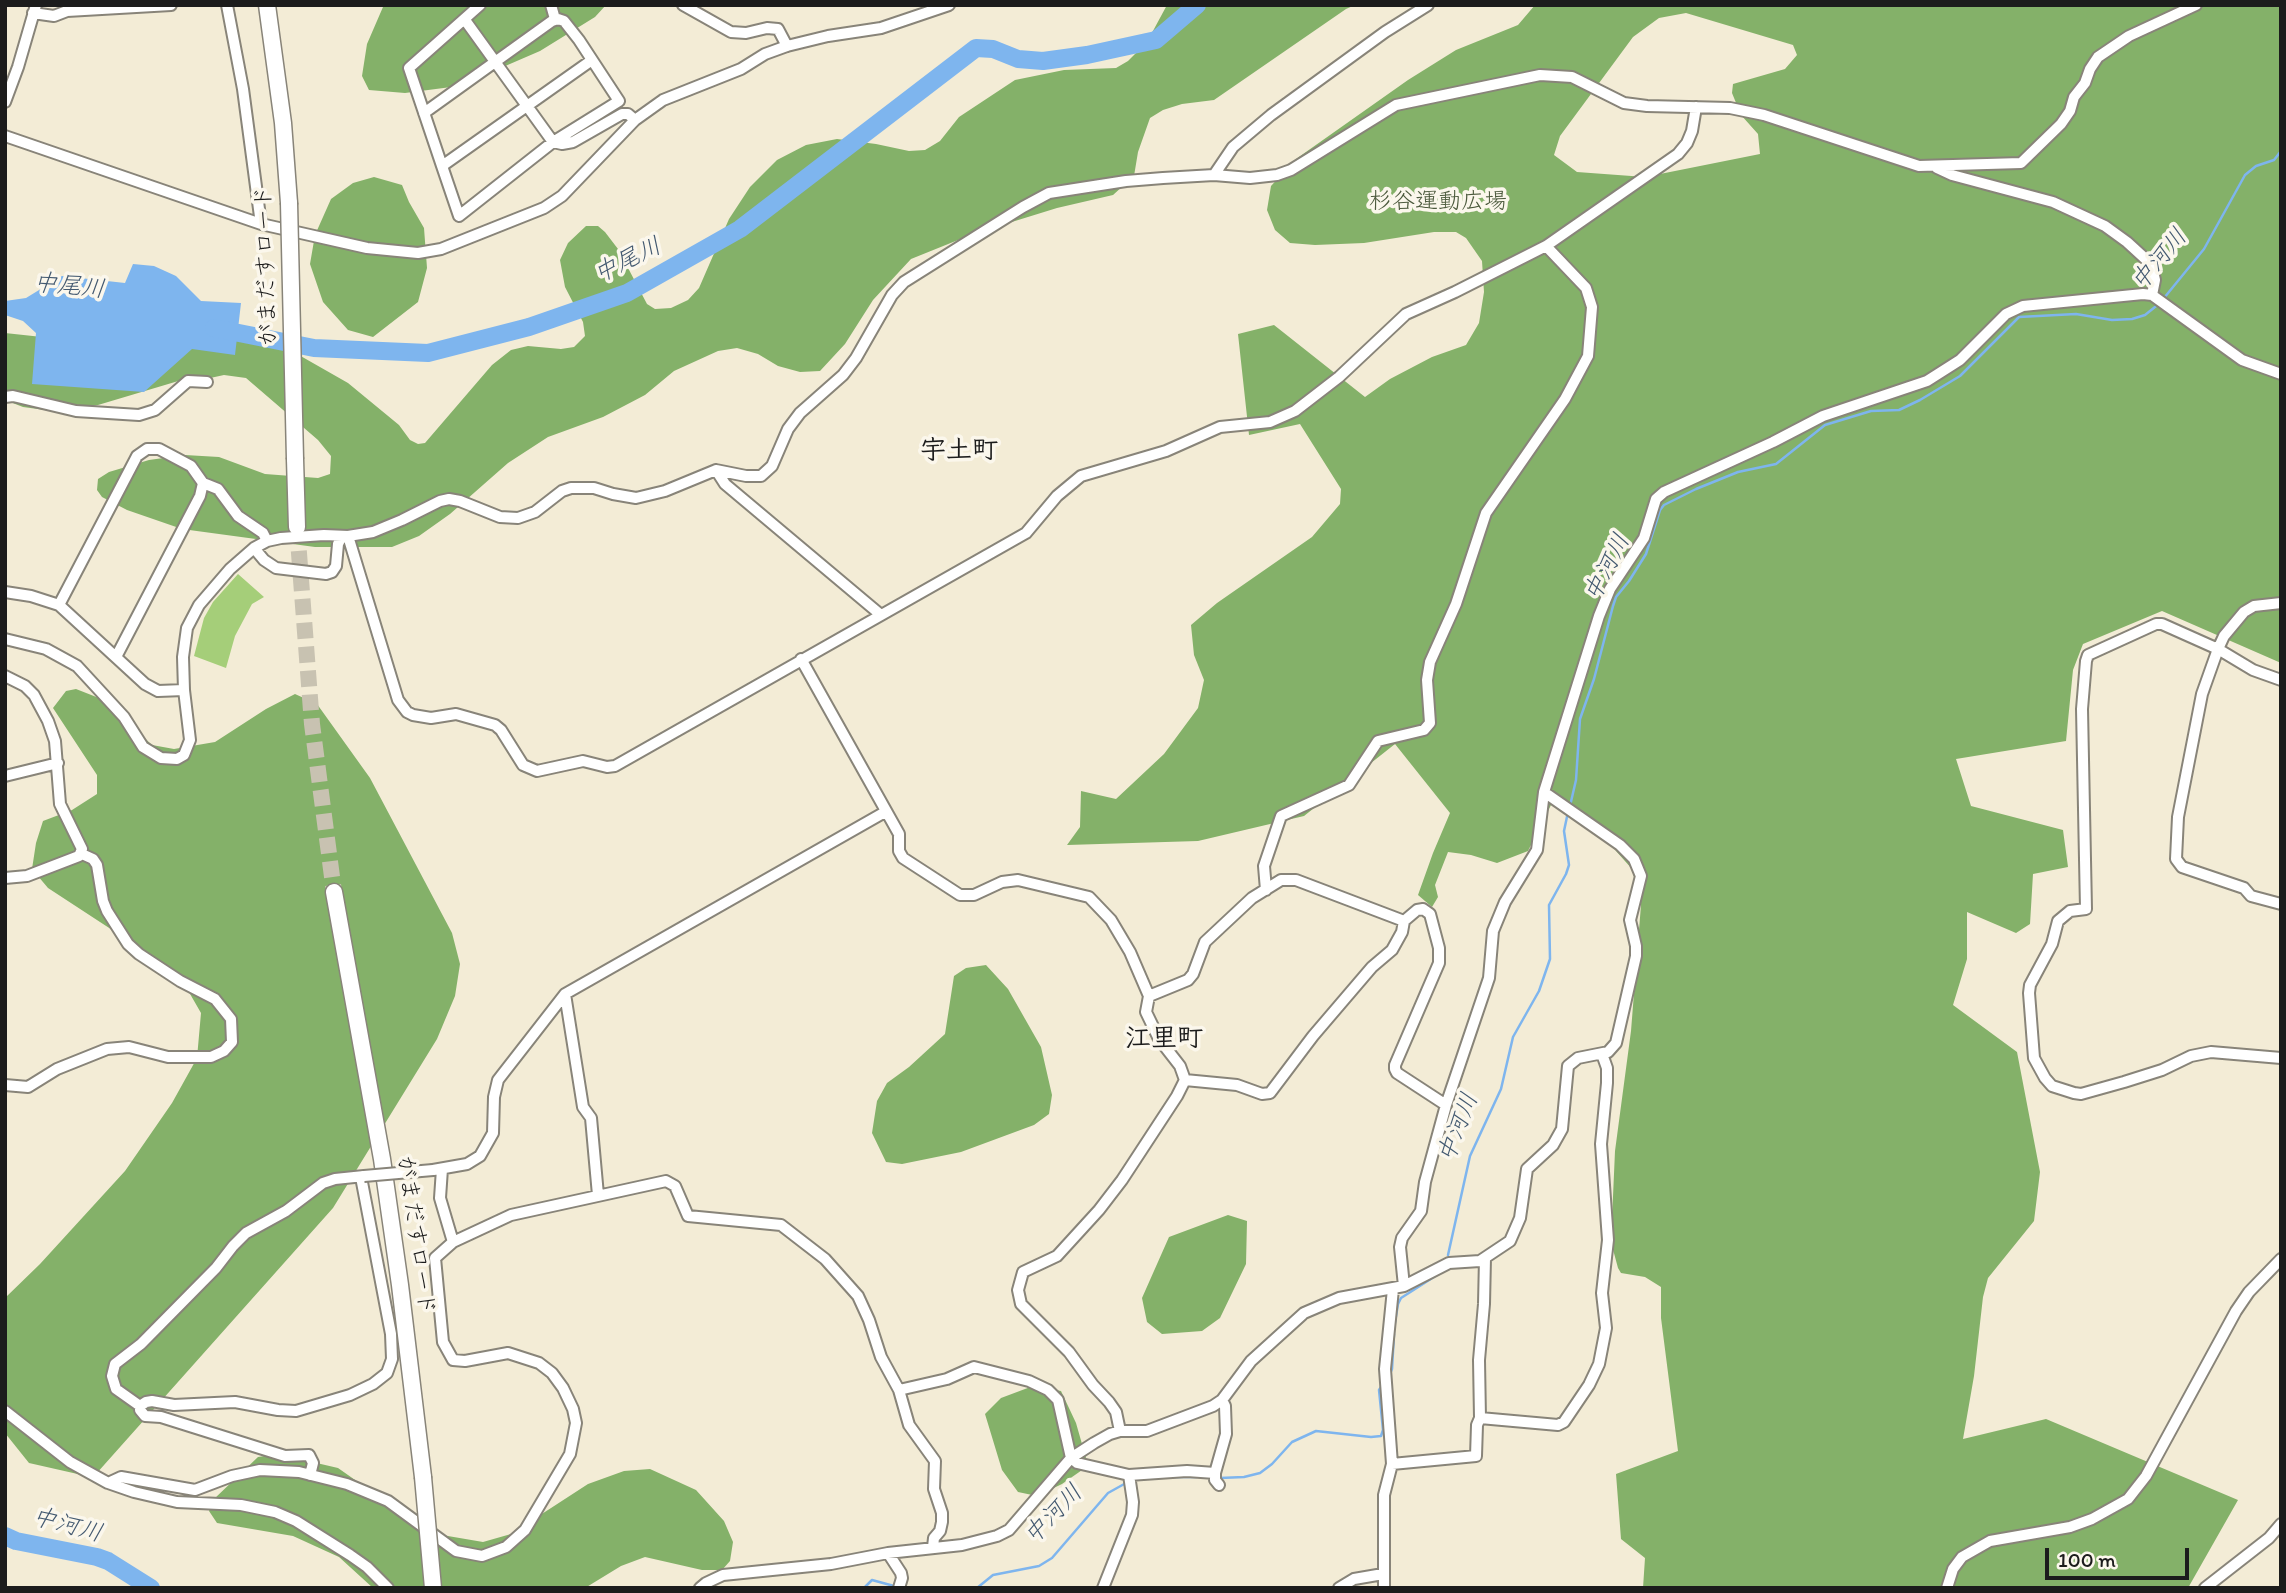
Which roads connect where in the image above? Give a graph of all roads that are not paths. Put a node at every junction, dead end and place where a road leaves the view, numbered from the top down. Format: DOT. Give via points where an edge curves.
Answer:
graph roads {
  1 [pos="172,5"];
  2 [pos="227,5"];
  3 [pos="267,5"];
  4 [pos="480,5"];
  5 [pos="551,5"];
  6 [pos="683,5"];
  7 [pos="949,5"];
  8 [pos="1416,5"];
  9 [pos="1428,5"];
  10 [pos="2196,5"];
  11 [pos="35,9"];
  12 [pos="555,19"];
  13 [pos="465,20"];
  14 [pos="1385,32"];
  15 [pos="787,46"];
  16 [pos="592,60"];
  17 [pos="495,62"];
  18 [pos="5,102"];
  19 [pos="527,106"];
  20 [pos="1696,107"];
  21 [pos="424,113"];
  22 [pos="635,120"];
  23 [pos="5,136"];
  24 [pos="553,142"];
  25 [pos="442,166"];
  26 [pos="1935,167"];
  27 [pos="1214,176"];
  28 [pos="261,223"];
  29 [pos="1546,246"];
  30 [pos="2158,299"];
  31 [pos="2281,374"];
  32 [pos="207,382"];
  33 [pos="5,397"];
  34 [pos="716,470"];
  35 [pos="203,483"];
  36 [pos="298,527"];
  37 [pos="345,536"];
  38 [pos="267,541"];
  39 [pos="254,548"];
  40 [pos="5,592"];
  41 [pos="2281,604"];
  42 [pos="59,605"];
  43 [pos="881,615"];
  44 [pos="5,639"];
  45 [pos="2218,649"];
  46 [pos="116,657"];
  47 [pos="800,659"];
  48 [pos="5,676"];
  49 [pos="2281,680"];
  50 [pos="184,690"];
  51 [pos="58,763"];
  52 [pos="5,776"];
  53 [pos="1544,792"];
  54 [pos="885,812"];
  55 [pos="82,854"];
  56 [pos="5,878"];
  57 [pos="1266,890"];
  58 [pos="334,892"];
  59 [pos="2281,904"];
  60 [pos="1404,921"];
  61 [pos="565,994"];
  62 [pos="1149,996"];
  63 [pos="1602,1054"];
  64 [pos="2281,1058"];
  65 [pos="1185,1080"];
  66 [pos="5,1086"];
  67 [pos="1446,1105"];
  68 [pos="438,1169"];
  69 [pos="362,1176"];
  70 [pos="598,1195"];
  71 [pos="453,1242"];
  72 [pos="1485,1258"];
  73 [pos="2281,1259"];
  74 [pos="1399,1288"];
  75 [pos="899,1390"];
  76 [pos="1222,1400"];
  77 [pos="140,1406"];
  78 [pos="5,1411"];
  79 [pos="1480,1418"];
  80 [pos="1120,1431"];
  81 [pos="1071,1458"];
  82 [pos="1392,1464"];
  83 [pos="310,1475"];
  84 [pos="1130,1480"];
  85 [pos="108,1483"];
  86 [pos="2281,1524"];
  87 [pos="933,1548"];
  88 [pos="888,1553"];
  89 [pos="1383,1574"];
  90 [pos="900,1585"];
  91 [pos="388,1588"];
  92 [pos="433,1588"];
  93 [pos="701,1588"];
  94 [pos="1103,1588"];
  95 [pos="1339,1588"];
  96 [pos="1384,1588"];
  97 [pos="1947,1588"];
  98 [pos="2205,1588"];
  1 -- 11 [label="street" via="67,11 54,16"];
  2 -- 28 [label="street"];
  3 -- 36 [label="highway, がまだすロード, bridge" via="289,203"];
  4 -- 13 [label="street"];
  5 -- 12 [label="street"];
  6 -- 15 [label="street" via="731,32 778,29"];
  7 -- 15 [label="street" via="881,28"];
  8 -- 14 [label="street" via="1387,24"];
  9 -- 14 [label="street"];
  10 -- 26 [label="street" via="2129,36 2098,57 2061,124 2021,163"];
  11 -- 18 [label="street"];
  12 -- 16 [label="street" via="564,21"];
  12 -- 17 [label="street"];
  13 -- 17 [label="street"];
  13 -- 21 [label="street" via="409,68"];
  14 -- 27 [label="street" via="1233,147"];
  15 -- 22 [label="street" via="663,100"];
  16 -- 19 [label="street"];
  16 -- 24 [label="street" via="619,102"];
  17 -- 19 [label="street"];
  17 -- 21 [label="street"];
  19 -- 24 [label="street"];
  19 -- 25 [label="street"];
  20 -- 26 [label="street" via="1764,115 1905,162"];
  20 -- 27 [label="street" via="1625,103 1572,78 1540,75 1396,105 1277,175"];
  20 -- 29 [label="street" via="1692,131 1678,154"];
  21 -- 25 [label="street"];
  22 -- 24 [label="street" via="622,114 573,142"];
  22 -- 28 [label="street" via="562,196 544,208 441,249 418,253 367,248"];
  23 -- 28 [label="street"];
  24 -- 25 [label="street" via="459,216"];
  26 -- 30 [label="street" via="2053,202 2105,226 2151,264"];
  27 -- 34 [label="street" via="1057,191 1023,207 904,282 843,375 788,429 768,471 753,477"];
  29 -- 43 [label="street" via="1406,314 1295,411 1270,422 1220,427 1166,451 1081,476 1026,533"];
  29 -- 57 [label="street" via="1586,288 1592,307 1588,356 1565,399 1486,513 1456,604 1430,662 1430,723 1424,730 1378,741 1349,785 1281,816 1264,866"];
  30 -- 31 [label="street" via="2242,360"];
  30 -- 53 [label="street" via="2143,294 2014,308 1960,360 1927,381 1823,416 1664,492 1653,505 1644,538 1610,589"];
  32 -- 33 [label="street" via="188,382 156,410 139,415 76,411"];
  34 -- 37 [label="street" via="644,497 571,488 518,518 500,517 460,501 440,501 373,531"];
  34 -- 43 [label="street" via="725,484"];
  35 -- 38 [label="street" via="218,489 238,516 264,533"];
  35 -- 42 [label="street" via="191,466 159,449 147,449 137,456"];
  35 -- 46 [label="street" via="197,503"];
  37 -- 38 [label="street"];
  37 -- 39 [label="street" via="338,544 336,566 326,573 276,568"];
  37 -- 47 [label="street" via="402,707 422,717 456,714 495,725 523,765 537,771 583,761 615,766"];
  38 -- 39 [label="street"];
  39 -- 50 [label="street" via="230,569 192,616 184,642"];
  40 -- 42 [label="street"];
  41 -- 45 [label="street" via="2254,606 2244,612"];
  42 -- 46 [label="street"];
  43 -- 47 [label="street"];
  44 -- 50 [label="street" via="46,649 77,666 124,717 143,747 161,758 177,759 188,748"];
  45 -- 49 [label="street"];
  45 -- 59 [label="street" via="2202,694 2178,817 2176,859 2182,867 2244,888 2251,897"];
  45 -- 64 [label="street" via="2155,624 2094,651 2086,661 2082,709 2086,909 2070,911 2058,921 2030,985 2034,1058 2052,1086 2081,1094 2211,1052"];
  46 -- 50 [label="street" via="151,688"];
  47 -- 54 [label="street"];
  48 -- 51 [label="street" via="34,695 55,741"];
  51 -- 52 [label="street"];
  51 -- 55 [label="street" via="60,804"];
  53 -- 63 [label="street" via="1628,852 1641,876 1630,920 1636,946 1632,976 1618,1038 1613,1048"];
  53 -- 67 [label="street" via="1537,850 1493,931 1489,978"];
  54 -- 61 [label="street"];
  54 -- 62 [label="street" via="899,834 903,858 960,895 974,895 1018,880 1089,897 1111,920"];
  55 -- 56 [label="street" via="27,876"];
  55 -- 66 [label="street" via="97,865 107,911 128,944 215,999 231,1019 232,1042 211,1057 107,1049 57,1069 28,1087"];
  57 -- 60 [label="street" via="1281,880 1296,880"];
  57 -- 62 [label="street" via="1205,942 1188,980"];
  58 -- 92 [label="highway, がまだすロード, bridge" via="400,1285"];
  60 -- 65 [label="street" via="1392,950 1313,1036 1270,1093"];
  60 -- 67 [label="street" via="1417,910 1428,912 1439,963 1395,1069"];
  61 -- 68 [label="street" via="498,1080 488,1146 474,1160"];
  61 -- 70 [label="street" via="583,1107 591,1118"];
  62 -- 65 [label="street" via="1146,1012"];
  63 -- 72 [label="street" via="1577,1058 1568,1066 1562,1129 1553,1145 1527,1169 1514,1235"];
  63 -- 79 [label="street" via="1607,1068 1601,1144 1608,1240 1602,1293 1606,1328 1599,1364 1558,1425"];
  65 -- 80 [label="street" via="1099,1210 1057,1256 1023,1272 1018,1290 1021,1304 1069,1352 1109,1402"];
  67 -- 74 [label="street" via="1420,1211 1402,1238"];
  68 -- 69 [label="street, bridge"];
  68 -- 71 [label="street" via="440,1198"];
  69 -- 77 [label="street" via="323,1183 246,1233 141,1344 115,1364 116,1389"];
  69 -- 77 [label="street" via="391,1334 387,1373 350,1395 296,1411 235,1402 174,1405 152,1401"];
  70 -- 71 [label="street" via="511,1215"];
  70 -- 75 [label="street" via="666,1181 675,1186 688,1216 781,1225 825,1259 858,1296"];
  71 -- 83 [label="street" via="435,1258 447,1353 453,1360 465,1361 508,1353 539,1363 552,1373 573,1409 576,1423 570,1454 525,1530 506,1547 482,1556 468,1555 449,1547 378,1496"];
  72 -- 74 [label="street" via="1449,1263"];
  72 -- 79 [label="street"];
  73 -- 97 [label="street" via="2236,1311 2147,1476 2128,1499 2070,1527 1990,1541 1962,1558"];
  74 -- 76 [label="street" via="1339,1298 1304,1313 1251,1361"];
  74 -- 82 [label="street" via="1386,1378"];
  75 -- 81 [label="street" via="947,1379 974,1367 1029,1381 1058,1400"];
  75 -- 87 [label="street" via="909,1426 935,1461 934,1489 942,1522"];
  76 -- 80 [label="street" via="1147,1431"];
  76 -- 84 [label="street" via="1226,1434 1216,1478 1187,1471"];
  77 -- 83 [label="street" via="145,1416 285,1456 309,1455 313,1463"];
  78 -- 85 [label="street" via="69,1462"];
  79 -- 82 [label="street" via="1476,1456"];
  80 -- 81 [label="street"];
  81 -- 84 [label="street"];
  81 -- 87 [label="street" via="1009,1530 987,1540"];
  82 -- 89 [label="street" via="1384,1495"];
  83 -- 85 [label="street" via="260,1470 195,1490 121,1477"];
  84 -- 94 [label="street" via="1132,1515"];
  85 -- 91 [label="street" via="155,1498 275,1512 350,1555"];
  86 -- 98 [label="street"];
  87 -- 88 [label="street"];
  88 -- 90 [label="street" via="899,1567"];
  88 -- 93 [label="street" via="723,1575"];
  89 -- 95 [label="street" via="1354,1579"];
  89 -- 96 [label="street"];
}
